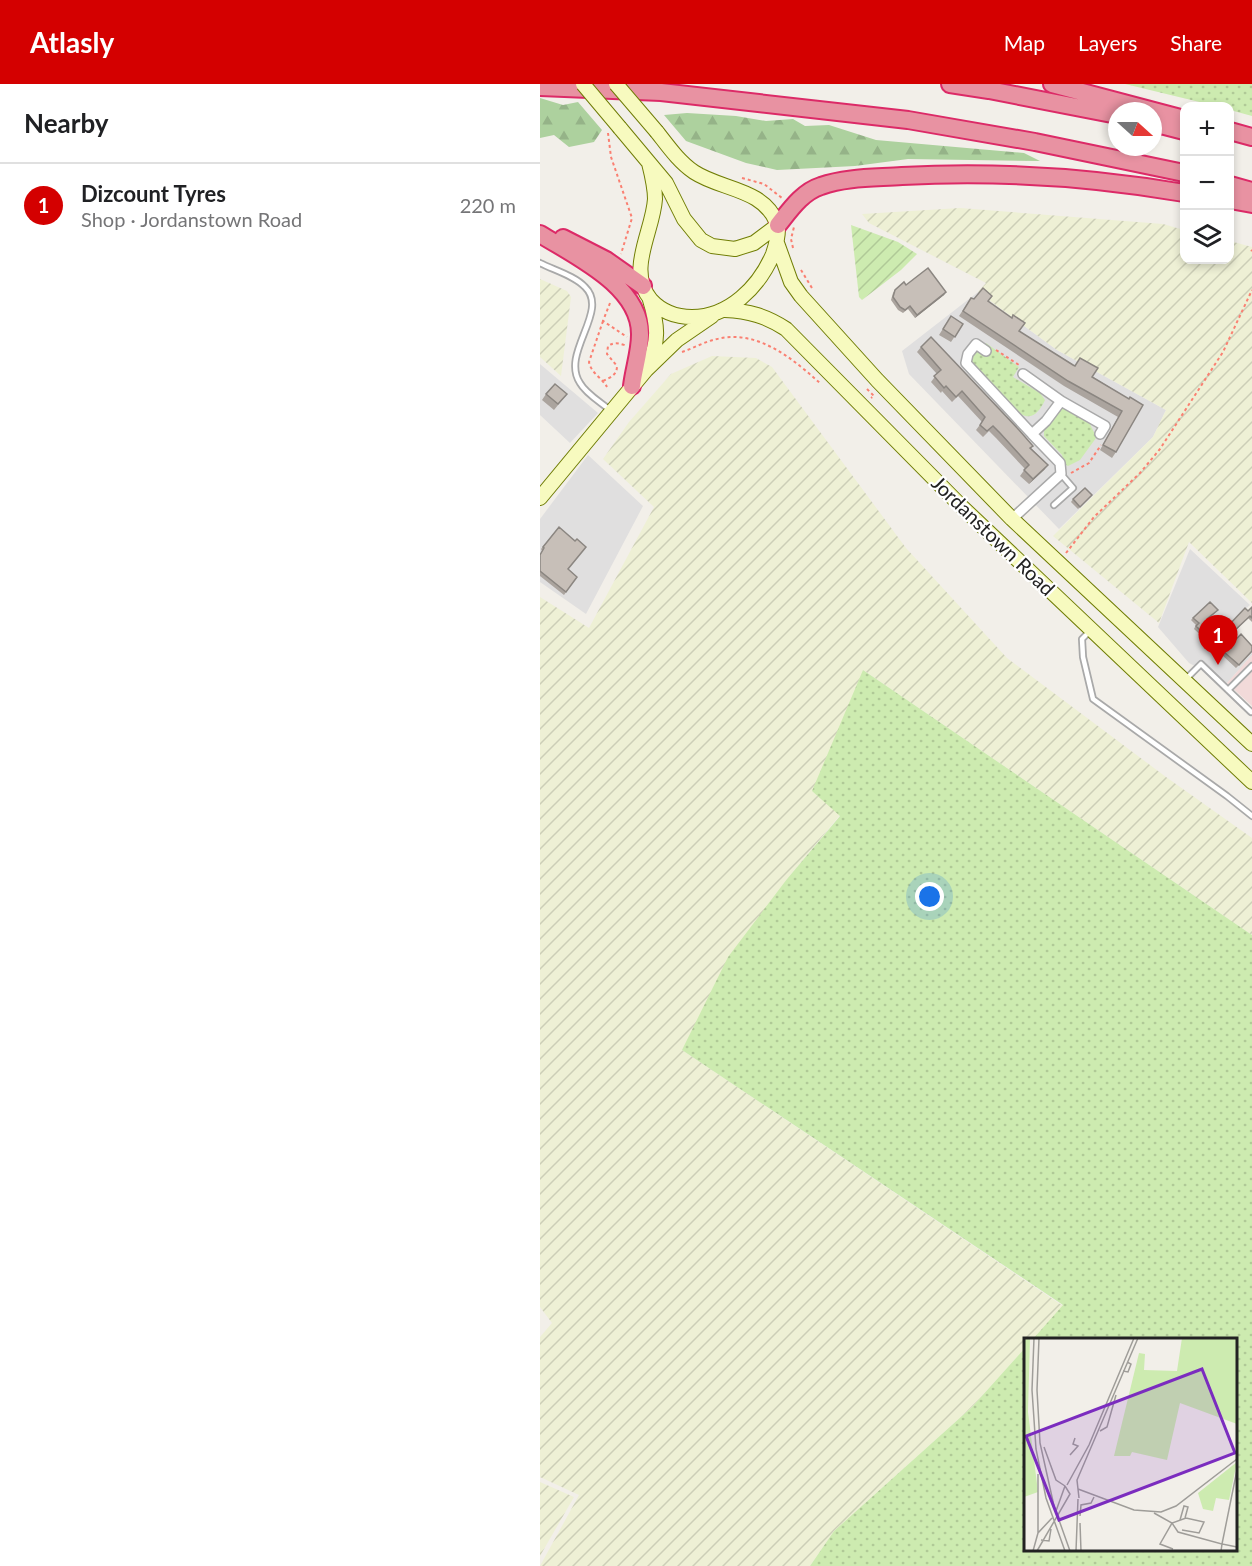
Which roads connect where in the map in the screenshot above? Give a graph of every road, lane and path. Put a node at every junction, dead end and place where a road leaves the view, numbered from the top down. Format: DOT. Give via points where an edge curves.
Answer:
graph roads {
  1 [pos="583,84"];
  2 [pos="616,84"];
  3 [pos="950,84"];
  4 [pos="1052,84"];
  5 [pos="540,87"];
  6 [pos="1108,113"];
  7 [pos="1180,118"];
  8 [pos="1162,125"];
  9 [pos="603,126"];
  10 [pos="1180,130"];
  11 [pos="1234,132"];
  12 [pos="1252,137"];
  13 [pos="1234,142"];
  14 [pos="1252,147"];
  15 [pos="649,163"];
  16 [pos="1180,172"];
  17 [pos="1234,186"];
  18 [pos="1180,192"];
  19 [pos="1252,192"];
  20 [pos="1234,201"];
  21 [pos="1252,204"];
  22 [pos="778,225"];
  23 [pos="540,228"];
  24 [pos="540,234"];
  25 [pos="777,243"];
  26 [pos="620,257"];
  27 [pos="540,264"];
  28 [pos="1252,290"];
  29 [pos="646,292"];
  30 [pos="610,303"];
  31 [pos="719,312"];
  32 [pos="603,321"];
  33 [pos="632,340"];
  34 [pos="626,350"];
  35 [pos="986,351"];
  36 [pos="682,352"];
  37 [pos="646,370"];
  38 [pos="1023,374"];
  39 [pos="603,381"];
  40 [pos="822,385"];
  41 [pos="632,386"];
  42 [pos="607,387"];
  43 [pos="1061,401"];
  44 [pos="612,411"];
  45 [pos="1032,434"];
  46 [pos="1100,434"];
  47 [pos="1060,474"];
  48 [pos="540,498"];
  49 [pos="1054,504"];
  50 [pos="1012,519"];
  51 [pos="1058,562"];
  52 [pos="1090,630"];
  53 [pos="1252,666"];
  54 [pos="1184,681"];
  55 [pos="1228,690"];
  56 [pos="1251,712"];
  57 [pos="1252,744"];
  58 [pos="1252,782"];
  59 [pos="1252,816"];
  1 -- 15 [label="main road, bridge"];
  2 -- 22 [label="main road, bridge" via="692,170 761,201"];
  3 -- 6 [label="highway"];
  4 -- 7 [label="highway"];
  5 -- 16 [label="highway" via="661,92 908,120"];
  8 -- 10 [label="highway"];
  9 -- 26 [label="path" via="632,218"];
  11 -- 12 [label="highway"];
  13 -- 14 [label="highway"];
  15 -- 22 [label="main road" via="666,183 693,232 712,246 743,247"];
  15 -- 29 [label="main road" via="655,199 640,272"];
  17 -- 19 [label="highway"];
  18 -- 22 [label="highway" via="1130,183 997,174 846,180 820,186 800,198"];
  20 -- 21 [label="highway"];
  22 -- 25 [label="main road"];
  23 -- 29 [label="highway" via="606,260"];
  24 -- 41 [label="highway" via="595,268 630,300 640,336"];
  25 -- 31 [label="main road" via="760,278 742,297"];
  25 -- 50 [label="main road, Jordanstown Road" via="791,282 811,309"];
  27 -- 44 [label="lane" via="585,286 590,294 593,305 574,370 580,384"];
  28 -- 51 [label="path" via="1223,352 1160,449 1094,517"];
  29 -- 31 [label="main road, Jordanstown Road" via="662,310 681,317"];
  29 -- 37 [label="main road" via="657,323 656,341"];
  30 -- 32 [label="path"];
  31 -- 37 [label="main road" via="677,340"];
  31 -- 52 [label="main road, Jordanstown Road" via="760,315 786,329"];
  32 -- 33 [label="path"];
  32 -- 39 [label="path" via="589,362 590,369"];
  34 -- 39 [label="path" via="618,343 608,346 607,354 617,371"];
  35 -- 38 [label="path" via="989,345 999,351 1026,369"];
  35 -- 45 [label="street" via="976,344 966,363"];
  36 -- 40 [label="path" via="716,339 752,339 775,348"];
  37 -- 41 [label="main road"];
  38 -- 43 [label="street"];
  39 -- 42 [label="path"];
  41 -- 44 [label="main road"];
  43 -- 45 [label="street"];
  43 -- 46 [label="street" via="1105,426"];
  44 -- 48 [label="main road"];
  45 -- 47 [label="street" via="1060,463"];
  46 -- 47 [label="path" via="1105,437 1089,463 1071,474"];
  47 -- 49 [label="lane" via="1073,488"];
  47 -- 50 [label="street"];
  50 -- 51 [label="main road, Jordanstown Road"];
  51 -- 54 [label="main road, Jordanstown Road"];
  52 -- 58 [label="main road, Jordanstown Road"];
  52 -- 59 [label="lane" via="1082,639 1093,699"];
  53 -- 55 [label="lane"];
  54 -- 55 [label="lane" via="1201,664"];
  54 -- 57 [label="main road, Jordanstown Road"];
  55 -- 56 [label="lane"];
}
